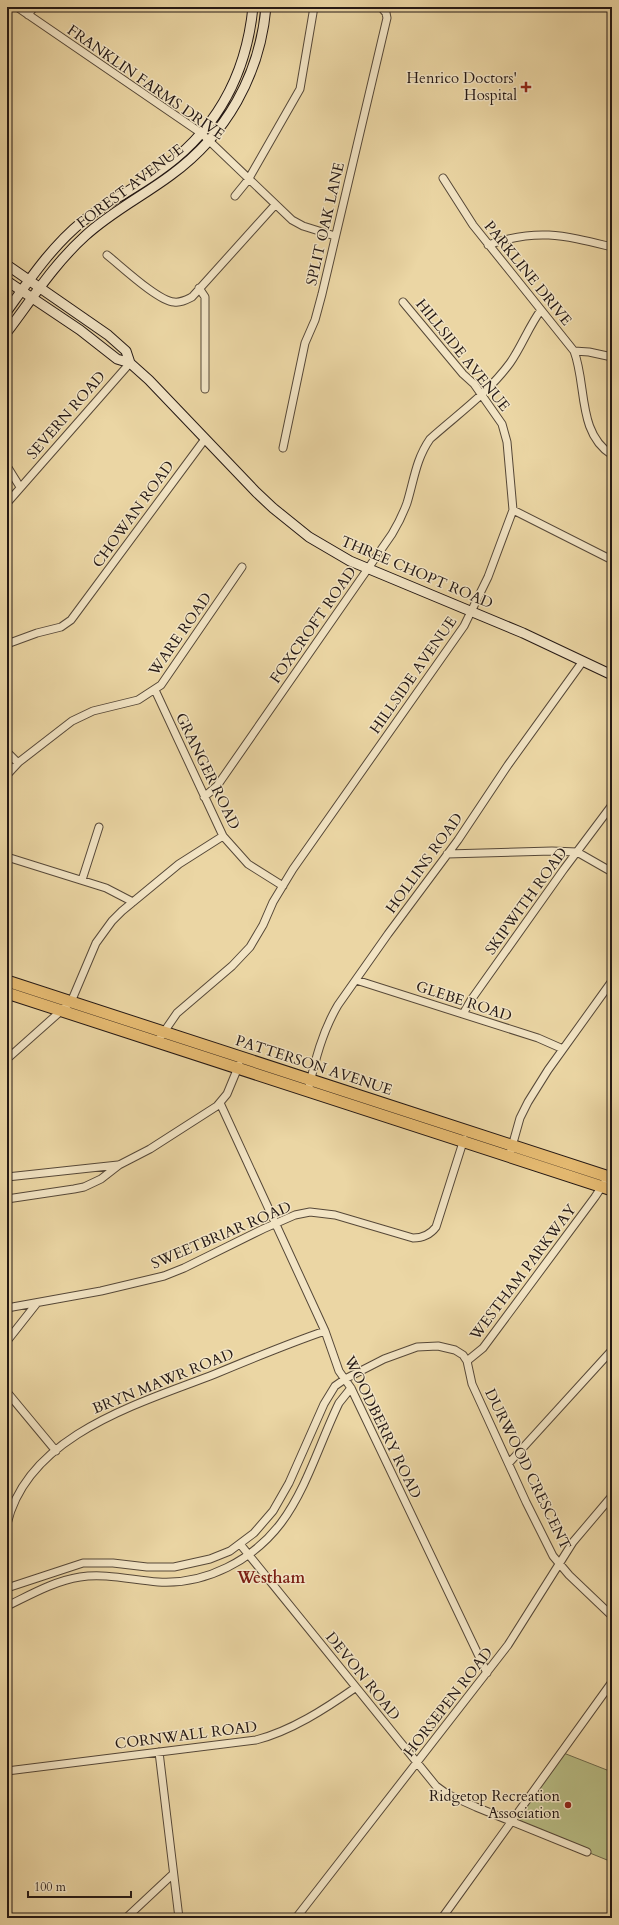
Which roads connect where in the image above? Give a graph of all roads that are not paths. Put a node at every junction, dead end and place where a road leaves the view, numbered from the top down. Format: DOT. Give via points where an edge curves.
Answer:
graph roads {
  1 [pos="17,7"];
  2 [pos="34,7"];
  3 [pos="253,7"];
  4 [pos="266,7"];
  5 [pos="314,7"];
  6 [pos="381,7"];
  7 [pos="28,15"];
  8 [pos="201,133"];
  9 [pos="210,140"];
  10 [pos="443,178"];
  11 [pos="248,180"];
  12 [pos="234,196"];
  13 [pos="275,205"];
  14 [pos="335,236"];
  15 [pos="488,245"];
  16 [pos="612,247"];
  17 [pos="107,255"];
  18 [pos="7,265"];
  19 [pos="30,280"];
  20 [pos="7,281"];
  21 [pos="40,287"];
  22 [pos="199,288"];
  23 [pos="22,291"];
  24 [pos="32,298"];
  25 [pos="403,302"];
  26 [pos="541,310"];
  27 [pos="7,311"];
  28 [pos="7,332"];
  29 [pos="574,351"];
  30 [pos="612,357"];
  31 [pos="130,363"];
  32 [pos="205,389"];
  33 [pos="482,395"];
  34 [pos="205,439"];
  35 [pos="283,448"];
  36 [pos="612,455"];
  37 [pos="7,466"];
  38 [pos="20,488"];
  39 [pos="7,503"];
  40 [pos="513,510"];
  41 [pos="612,560"];
  42 [pos="242,567"];
  43 [pos="369,569"];
  44 [pos="472,611"];
  45 [pos="7,644"];
  46 [pos="583,661"];
  47 [pos="612,675"];
  48 [pos="156,690"];
  49 [pos="7,752"];
  50 [pos="18,763"];
  51 [pos="7,775"];
  52 [pos="204,797"];
  53 [pos="612,805"];
  54 [pos="99,827"];
  55 [pos="223,836"];
  56 [pos="577,852"];
  57 [pos="447,854"];
  58 [pos="7,857"];
  59 [pos="612,872"];
  60 [pos="82,880"];
  61 [pos="283,886"];
  62 [pos="133,902"];
  63 [pos="356,980"];
  64 [pos="7,981"];
  65 [pos="612,981"];
  66 [pos="7,993"];
  67 [pos="71,1002"];
  68 [pos="60,1011"];
  69 [pos="463,1014"];
  70 [pos="163,1032"];
  71 [pos="157,1042"];
  72 [pos="564,1049"];
  73 [pos="242,1058"];
  74 [pos="7,1059"];
  75 [pos="238,1069"];
  76 [pos="311,1080"];
  77 [pos="308,1091"];
  78 [pos="220,1103"];
  79 [pos="467,1131"];
  80 [pos="463,1142"];
  81 [pos="511,1145"];
  82 [pos="509,1157"];
  83 [pos="119,1165"];
  84 [pos="7,1177"];
  85 [pos="609,1180"];
  86 [pos="7,1199"];
  87 [pos="275,1224"];
  88 [pos="37,1303"];
  89 [pos="7,1308"];
  90 [pos="325,1330"];
  91 [pos="7,1341"];
  92 [pos="612,1350"];
  93 [pos="467,1361"];
  94 [pos="345,1379"];
  95 [pos="351,1388"];
  96 [pos="7,1392"];
  97 [pos="56,1451"];
  98 [pos="509,1463"];
  99 [pos="612,1496"];
  100 [pos="7,1524"];
  101 [pos="240,1544"];
  102 [pos="249,1555"];
  103 [pos="558,1563"];
  104 [pos="7,1588"];
  105 [pos="7,1606"];
  106 [pos="612,1616"];
  107 [pos="487,1673"];
  108 [pos="612,1682"];
  109 [pos="355,1688"];
  110 [pos="158,1752"];
  111 [pos="416,1763"];
  112 [pos="7,1771"];
  113 [pos="511,1821"];
  114 [pos="587,1852"];
  115 [pos="174,1874"];
  116 [pos="126,1918"];
  117 [pos="179,1918"];
  118 [pos="296,1918"];
  119 [pos="442,1918"];
  1 -- 7 [label="street, FRANKLIN FARMS DRIVE"];
  2 -- 7 [label="street"];
  3 -- 8 [label="main road, FOREST AVENUE" via="244,58 235,84 215,118"];
  4 -- 9 [label="main road, FOREST AVENUE" via="262,36 249,79 234,109"];
  5 -- 11 [label="street" via="300,89"];
  6 -- 14 [label="street, SPLIT OAK LANE" via="387,18"];
  7 -- 8 [label="street, FRANKLIN FARMS DRIVE"];
  8 -- 9 [label="street, FRANKLIN FARMS DRIVE"];
  8 -- 19 [label="main road, FOREST AVENUE" via="162,170 72,230"];
  9 -- 11 [label="street, FRANKLIN FARMS DRIVE"];
  9 -- 21 [label="main road, FOREST AVENUE" via="172,175 86,235 63,257"];
  10 -- 15 [label="street, PARKLINE DRIVE"];
  11 -- 12 [label="street"];
  11 -- 13 [label="street, FRANKLIN FARMS DRIVE"];
  13 -- 14 [label="street, FRANKLIN FARMS DRIVE" via="303,226"];
  13 -- 22 [label="street"];
  14 -- 35 [label="street, SPLIT OAK LANE" via="315,320 305,343"];
  15 -- 16 [label="street" via="518,236 539,234 569,236"];
  15 -- 26 [label="street, PARKLINE DRIVE"];
  17 -- 22 [label="street" via="165,300 184,301 192,297"];
  18 -- 19 [label="main road, THREE CHOPT ROAD"];
  19 -- 21 [label="main road, THREE CHOPT ROAD"];
  19 -- 23 [label="main road, FOREST AVENUE"];
  20 -- 23 [label="main road, THREE CHOPT ROAD"];
  21 -- 24 [label="main road, FOREST AVENUE"];
  21 -- 31 [label="main road, THREE CHOPT ROAD" via="108,335 126,351"];
  22 -- 32 [label="street" via="205,297"];
  23 -- 24 [label="main road, THREE CHOPT ROAD"];
  23 -- 27 [label="main road, FOREST AVENUE"];
  24 -- 28 [label="main road, FOREST AVENUE"];
  24 -- 31 [label="main road, THREE CHOPT ROAD" via="117,359"];
  25 -- 33 [label="street, HILLSIDE AVENUE"];
  26 -- 29 [label="street, PARKLINE DRIVE"];
  26 -- 33 [label="street, FOXCROFT ROAD" via="509,364"];
  29 -- 30 [label="street"];
  29 -- 36 [label="street" via="592,432 600,445"];
  31 -- 34 [label="main road, THREE CHOPT ROAD"];
  31 -- 38 [label="street, SEVERN ROAD"];
  33 -- 40 [label="street, HILLSIDE AVENUE" via="502,424 506,435"];
  33 -- 43 [label="street, FOXCROFT ROAD" via="425,446 401,519"];
  34 -- 43 [label="main road, THREE CHOPT ROAD" via="291,523 329,549"];
  34 -- 45 [label="street, CHOWAN ROAD" via="77,614 67,624"];
  37 -- 38 [label="street"];
  38 -- 39 [label="street, SEVERN ROAD"];
  40 -- 41 [label="street"];
  40 -- 44 [label="street, HILLSIDE AVENUE"];
  42 -- 48 [label="street, WARE ROAD" via="167,678"];
  43 -- 44 [label="main road, THREE CHOPT ROAD"];
  43 -- 52 [label="street, FOXCROFT ROAD" via="217,786"];
  44 -- 46 [label="main road, THREE CHOPT ROAD"];
  44 -- 61 [label="street, HILLSIDE AVENUE"];
  46 -- 47 [label="main road, THREE CHOPT ROAD"];
  46 -- 57 [label="street, HOLLINS ROAD"];
  48 -- 50 [label="street, WARE ROAD" via="138,700 93,711 72,720"];
  48 -- 52 [label="street, GRANGER ROAD"];
  49 -- 50 [label="street"];
  50 -- 51 [label="street, WARE ROAD"];
  52 -- 55 [label="street, GRANGER ROAD"];
  53 -- 56 [label="street, SKIPWITH ROAD"];
  54 -- 60 [label="street"];
  55 -- 61 [label="street, GRANGER ROAD" via="248,864"];
  55 -- 62 [label="street" via="179,864"];
  56 -- 57 [label="street"];
  56 -- 59 [label="street"];
  56 -- 69 [label="street, SKIPWITH ROAD"];
  57 -- 63 [label="street, HOLLINS ROAD"];
  58 -- 60 [label="street"];
  60 -- 62 [label="street" via="106,888"];
  61 -- 70 [label="street, HILLSIDE AVENUE" via="259,932 240,958 177,1014"];
  62 -- 67 [label="street" via="112,921 96,944"];
  63 -- 69 [label="street, GLEBE ROAD"];
  63 -- 76 [label="street, HOLLINS ROAD" via="330,1018 322,1037"];
  64 -- 67 [label="main road, PATTERSON AVENUE"];
  65 -- 72 [label="street"];
  66 -- 68 [label="main road, PATTERSON AVENUE"];
  67 -- 68 [label="street"];
  67 -- 70 [label="main road, PATTERSON AVENUE"];
  68 -- 71 [label="main road, PATTERSON AVENUE"];
  68 -- 74 [label="street"];
  69 -- 72 [label="street, GLEBE ROAD"];
  70 -- 71 [label="street, HILLSIDE AVENUE"];
  70 -- 73 [label="main road, PATTERSON AVENUE"];
  71 -- 75 [label="main road, PATTERSON AVENUE"];
  72 -- 81 [label="street" via="528,1102"];
  73 -- 75 [label="street"];
  73 -- 76 [label="main road, PATTERSON AVENUE"];
  75 -- 77 [label="main road, PATTERSON AVENUE"];
  75 -- 78 [label="street"];
  76 -- 77 [label="street, HOLLINS ROAD"];
  76 -- 79 [label="main road, PATTERSON AVENUE"];
  77 -- 80 [label="main road, PATTERSON AVENUE"];
  78 -- 83 [label="street" via="150,1149"];
  78 -- 87 [label="street, WOODBERRY ROAD"];
  79 -- 80 [label="street, SWEETBRIAR ROAD"];
  79 -- 81 [label="main road, PATTERSON AVENUE"];
  80 -- 82 [label="main road, PATTERSON AVENUE"];
  80 -- 87 [label="street, SWEETBRIAR ROAD" via="436,1227 428,1236 413,1238 321,1212 295,1215"];
  81 -- 82 [label="street"];
  81 -- 85 [label="main road, PATTERSON AVENUE"];
  82 -- 85 [label="main road, PATTERSON AVENUE"];
  83 -- 84 [label="street"];
  83 -- 86 [label="street" via="101,1179 84,1187"];
  85 -- 93 [label="street, WESTHAM PARKWAY" via="483,1348"];
  87 -- 88 [label="street, SWEETBRIAR ROAD" via="164,1276"];
  87 -- 90 [label="street, WOODBERRY ROAD"];
  88 -- 89 [label="street, SWEETBRIAR ROAD"];
  88 -- 91 [label="street"];
  90 -- 94 [label="street, WOODBERRY ROAD" via="339,1371"];
  90 -- 97 [label="street, BRYN MAWR ROAD" via="110,1415 81,1431"];
  92 -- 98 [label="street"];
  93 -- 94 [label="street, WESTHAM PARKWAY" via="463,1355 448,1348 416,1347 384,1359"];
  93 -- 98 [label="street, DURWOOD CRESCENT" via="472,1384"];
  94 -- 95 [label="street, WOODBERRY ROAD"];
  94 -- 101 [label="street, WESTHAM PARKWAY" via="335,1386 324,1404 279,1502 254,1533"];
  95 -- 102 [label="street" via="339,1403 288,1512 272,1534"];
  95 -- 107 [label="street, WOODBERRY ROAD"];
  96 -- 97 [label="street"];
  97 -- 100 [label="street, BRYN MAWR ROAD" via="29,1478 14,1504"];
  98 -- 103 [label="street, DURWOOD CRESCENT" via="542,1538"];
  99 -- 103 [label="street, HORSEPEN ROAD" via="572,1542"];
  101 -- 102 [label="street, DEVON ROAD"];
  101 -- 104 [label="street, WESTHAM PARKWAY" via="210,1560 193,1564 161,1568 113,1563 83,1564"];
  102 -- 105 [label="street" via="238,1563 218,1571 178,1581 80,1577 58,1583"];
  102 -- 109 [label="street, DEVON ROAD"];
  103 -- 106 [label="street, DURWOOD CRESCENT"];
  103 -- 107 [label="street, HORSEPEN ROAD" via="525,1619"];
  107 -- 111 [label="street, HORSEPEN ROAD"];
  108 -- 113 [label="street"];
  109 -- 110 [label="street, CORNWALL ROAD" via="299,1723 267,1737 232,1744"];
  109 -- 111 [label="street, DEVON ROAD"];
  110 -- 112 [label="street, CORNWALL ROAD"];
  110 -- 115 [label="street"];
  111 -- 113 [label="street, DEVON ROAD" via="436,1786 447,1794"];
  111 -- 118 [label="street, HORSEPEN ROAD"];
  113 -- 114 [label="street, DEVON ROAD"];
  113 -- 119 [label="street"];
  115 -- 116 [label="street"];
  115 -- 117 [label="street"];
}
